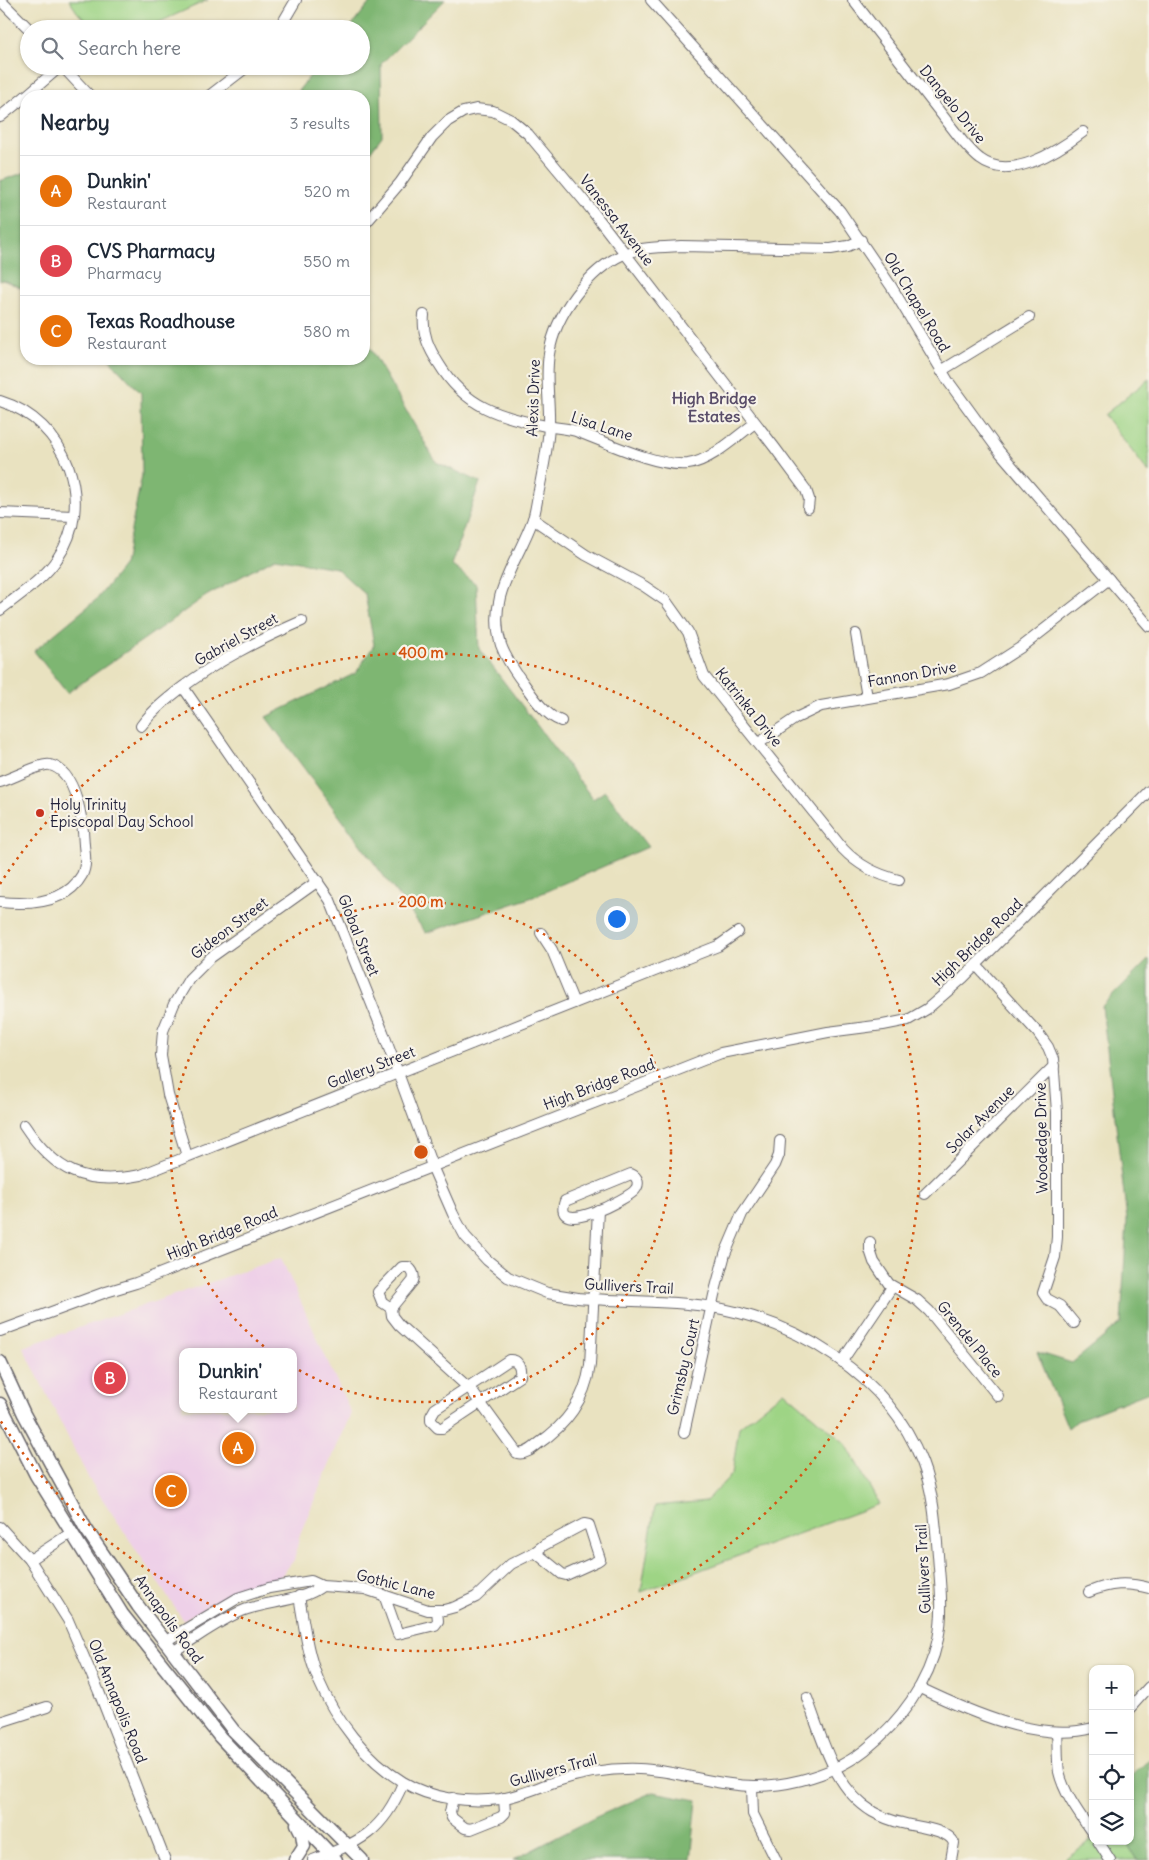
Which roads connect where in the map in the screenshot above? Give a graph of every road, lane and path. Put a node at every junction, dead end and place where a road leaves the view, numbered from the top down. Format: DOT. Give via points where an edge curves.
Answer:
graph roads {
  1 [pos="0,0"];
  2 [pos="296,0"];
  3 [pos="651,0"];
  4 [pos="853,0"];
  5 [pos="20,20"];
  6 [pos="284,20"];
  7 [pos="50,75"];
  8 [pos="70,75"];
  9 [pos="236,75"];
  10 [pos="33,90"];
  11 [pos="84,90"];
  12 [pos="217,90"];
  13 [pos="20,101"];
  14 [pos="0,117"];
  15 [pos="1083,132"];
  16 [pos="370,218"];
  17 [pos="861,240"];
  18 [pos="625,254"];
  19 [pos="424,315"];
  20 [pos="1029,317"];
  21 [pos="941,371"];
  22 [pos="0,401"];
  23 [pos="755,423"];
  24 [pos="549,426"];
  25 [pos="808,508"];
  26 [pos="0,513"];
  27 [pos="73,516"];
  28 [pos="533,519"];
  29 [pos="1109,579"];
  30 [pos="0,610"];
  31 [pos="302,621"];
  32 [pos="1149,626"];
  33 [pos="856,634"];
  34 [pos="183,687"];
  35 [pos="867,697"];
  36 [pos="561,721"];
  37 [pos="141,726"];
  38 [pos="759,742"];
  39 [pos="0,782"];
  40 [pos="1149,791"];
  41 [pos="899,880"];
  42 [pos="318,882"];
  43 [pos="0,902"];
  44 [pos="738,932"];
  45 [pos="541,933"];
  46 [pos="976,965"];
  47 [pos="574,1003"];
  48 [pos="1054,1066"];
  49 [pos="398,1073"];
  50 [pos="24,1125"];
  51 [pos="780,1141"];
  52 [pos="186,1156"];
  53 [pos="432,1166"];
  54 [pos="925,1194"];
  55 [pos="598,1210"];
  56 [pos="870,1242"];
  57 [pos="892,1287"];
  58 [pos="594,1300"];
  59 [pos="712,1307"];
  60 [pos="391,1308"];
  61 [pos="1074,1323"];
  62 [pos="0,1331"];
  63 [pos="842,1361"];
  64 [pos="0,1362"];
  65 [pos="468,1387"];
  66 [pos="998,1396"];
  67 [pos="482,1402"];
  68 [pos="0,1404"];
  69 [pos="684,1433"];
  70 [pos="0,1527"];
  71 [pos="71,1533"];
  72 [pos="535,1552"];
  73 [pos="30,1560"];
  74 [pos="322,1586"];
  75 [pos="1149,1588"];
  76 [pos="1089,1592"];
  77 [pos="384,1595"];
  78 [pos="299,1596"];
  79 [pos="438,1610"];
  80 [pos="168,1647"];
  81 [pos="1149,1687"];
  82 [pos="920,1688"];
  83 [pos="807,1698"];
  84 [pos="1134,1704"];
  85 [pos="47,1707"];
  86 [pos="0,1722"];
  87 [pos="1089,1729"];
  88 [pos="1057,1732"];
  89 [pos="834,1768"];
  90 [pos="404,1783"];
  91 [pos="752,1786"];
  92 [pos="452,1798"];
  93 [pos="504,1798"];
  94 [pos="290,1811"];
  95 [pos="1089,1827"];
  96 [pos="1101,1845"];
  97 [pos="349,1846"];
  98 [pos="333,1857"];
  99 [pos="165,1860"];
  100 [pos="295,1860"];
  101 [pos="313,1860"];
  102 [pos="362,1860"];
  103 [pos="776,1860"];
  104 [pos="951,1860"];
  105 [pos="1110,1860"];
  1 -- 5 [label="street"];
  2 -- 6 [label="street"];
  3 -- 17 [label="street, Old Chapel Road" via="840,211"];
  4 -- 15 [label="street, Dangelo Drive" via="963,142 984,162 1004,167 1022,164 1041,158"];
  7 -- 10 [label="street"];
  8 -- 11 [label="street"];
  9 -- 12 [label="street"];
  13 -- 14 [label="street"];
  16 -- 18 [label="street, Vanessa Avenue" via="448,121 469,110 488,109 511,120 528,134"];
  17 -- 18 [label="street, Alexis Drive" via="832,249 680,246"];
  17 -- 21 [label="street, Old Chapel Road"];
  18 -- 23 [label="street, Vanessa Avenue"];
  18 -- 24 [label="street, Alexis Drive" via="590,279 558,323 548,361"];
  19 -- 24 [label="street, Lisa Lane" via="427,342 446,376 460,391 495,413"];
  20 -- 21 [label="street"];
  21 -- 29 [label="street, Old Chapel Road" via="999,451"];
  22 -- 27 [label="street" via="39,423 54,439 73,480"];
  23 -- 24 [label="street, Lisa Lane" via="711,454 685,464 653,459 574,430"];
  23 -- 25 [label="street, Vanessa Avenue" via="803,485 809,499"];
  24 -- 28 [label="street, Alexis Drive"];
  26 -- 27 [label="street"];
  27 -- 30 [label="street" via="67,542 57,560 38,580"];
  28 -- 36 [label="street, Alexis Drive" via="506,576 499,604 499,634 505,654 525,685 547,712"];
  28 -- 38 [label="street, Katrinka Drive" via="586,555 666,601 688,632 704,676"];
  29 -- 32 [label="street, Old Chapel Road"];
  29 -- 35 [label="street, Fannon Drive" via="1023,646 981,673 949,684"];
  31 -- 34 [label="street, Gabriel Street" via="223,659"];
  33 -- 35 [label="street"];
  34 -- 37 [label="street, Gabriel Street"];
  34 -- 42 [label="street, Global Street"];
  35 -- 38 [label="street, Fannon Drive" via="815,708"];
  38 -- 41 [label="street, Katrinka Drive" via="849,855 870,870"];
  39 -- 43 [label="street" via="46,764 58,768 76,796 82,817 85,868 77,881 60,896 38,903"];
  40 -- 46 [label="street, High Bridge Road"];
  42 -- 49 [label="street, Global Street" via="334,908"];
  42 -- 52 [label="street, Gideon Street" via="210,958 189,979 174,1004 163,1032 161,1055 168,1094"];
  44 -- 47 [label="street, Gallery Street" via="718,946"];
  45 -- 47 [label="street" via="552,950"];
  46 -- 48 [label="street, Woodedge Drive" via="1042,1037 1052,1054"];
  46 -- 53 [label="street, High Bridge Road" via="944,996 908,1020 721,1053"];
  47 -- 49 [label="street, Gallery Street"];
  48 -- 54 [label="street, Solar Avenue"];
  48 -- 61 [label="street, Woodedge Drive" via="1057,1237 1055,1257 1043,1293"];
  49 -- 52 [label="street, Gallery Street"];
  49 -- 53 [label="street, Global Street"];
  50 -- 52 [label="street, Gallery Street" via="53,1160 89,1177 116,1179 141,1175"];
  51 -- 59 [label="street, Grimsby Court" via="775,1164 733,1232"];
  53 -- 58 [label="street, Gullivers Trail" via="465,1236 495,1267 536,1290"];
  53 -- 62 [label="street, High Bridge Road" via="136,1284"];
  55 -- 55 [label="street" via="575,1218 567,1216 562,1207 565,1201 631,1174 634,1176 636,1190"];
  55 -- 58 [label="street"];
  56 -- 57 [label="street, Grendel Place" via="874,1262"];
  57 -- 63 [label="street"];
  57 -- 66 [label="street, Grendel Place" via="930,1311"];
  58 -- 59 [label="street, Gullivers Trail"];
  58 -- 67 [label="street" via="588,1378 581,1399 564,1423 537,1445 517,1453"];
  59 -- 63 [label="street, Gullivers Trail" via="776,1326"];
  59 -- 69 [label="street, Grimsby Court"];
  60 -- 65 [label="street" via="392,1316 399,1325"];
  63 -- 82 [label="street, Gullivers Trail" via="874,1389 904,1426 922,1462 932,1496 941,1614 935,1650"];
  64 -- 80 [label="main road, Annapolis Road" via="86,1529"];
  65 -- 67 [label="street"];
  65 -- 67 [label="street" via="435,1409 431,1421 442,1428"];
  65 -- 67 [label="street" via="509,1360 517,1362 520,1376"];
  68 -- 71 [label="main road" via="36,1475"];
  70 -- 73 [label="street, Old Annapolis Road"];
  71 -- 73 [label="street"];
  71 -- 94 [label="main road" via="122,1614 157,1659 220,1737"];
  72 -- 72 [label="street, Gothic Lane" via="566,1575 600,1559 589,1525 584,1524"];
  72 -- 79 [label="street, Gothic Lane" via="507,1568 476,1597 455,1607"];
  73 -- 99 [label="street, Old Annapolis Road" via="68,1620"];
  74 -- 77 [label="street, Gothic Lane" via="365,1589"];
  74 -- 78 [label="street, Gothic Lane"];
  74 -- 80 [label="street, Gothic Lane" via="311,1581 261,1590 230,1602"];
  75 -- 76 [label="street" via="1120,1583"];
  77 -- 79 [label="street, Gothic Lane" via="428,1610"];
  77 -- 79 [label="street" via="398,1634 435,1625"];
  78 -- 80 [label="street, Gothic Lane" via="243,1610"];
  78 -- 90 [label="street, Gullivers Trail" via="312,1663 329,1701 361,1746"];
  80 -- 97 [label="main road, Annapolis Road" via="233,1730"];
  81 -- 84 [label="street"];
  82 -- 88 [label="street" via="986,1716"];
  82 -- 89 [label="street, Gullivers Trail" via="894,1723 875,1741"];
  83 -- 89 [label="street"];
  85 -- 86 [label="street"];
  87 -- 88 [label="street"];
  88 -- 95 [label="street" via="1062,1782"];
  89 -- 91 [label="street, Gullivers Trail" via="797,1780"];
  89 -- 104 [label="street" via="858,1800 874,1813 937,1831 952,1839"];
  90 -- 92 [label="street, Gullivers Trail" via="434,1795"];
  90 -- 97 [label="street" via="380,1824"];
  91 -- 93 [label="street, Gullivers Trail" via="666,1770 627,1769 569,1778"];
  91 -- 103 [label="street" via="753,1814"];
  92 -- 93 [label="street, Gullivers Trail" via="478,1801"];
  92 -- 93 [label="street" via="452,1818 471,1829 501,1817"];
  94 -- 98 [label="main road"];
  94 -- 100 [label="main road" via="302,1834 304,1846"];
  96 -- 105 [label="street"];
  97 -- 98 [label="street"];
  97 -- 102 [label="main road, Annapolis Road"];
  98 -- 101 [label="street"];
}
